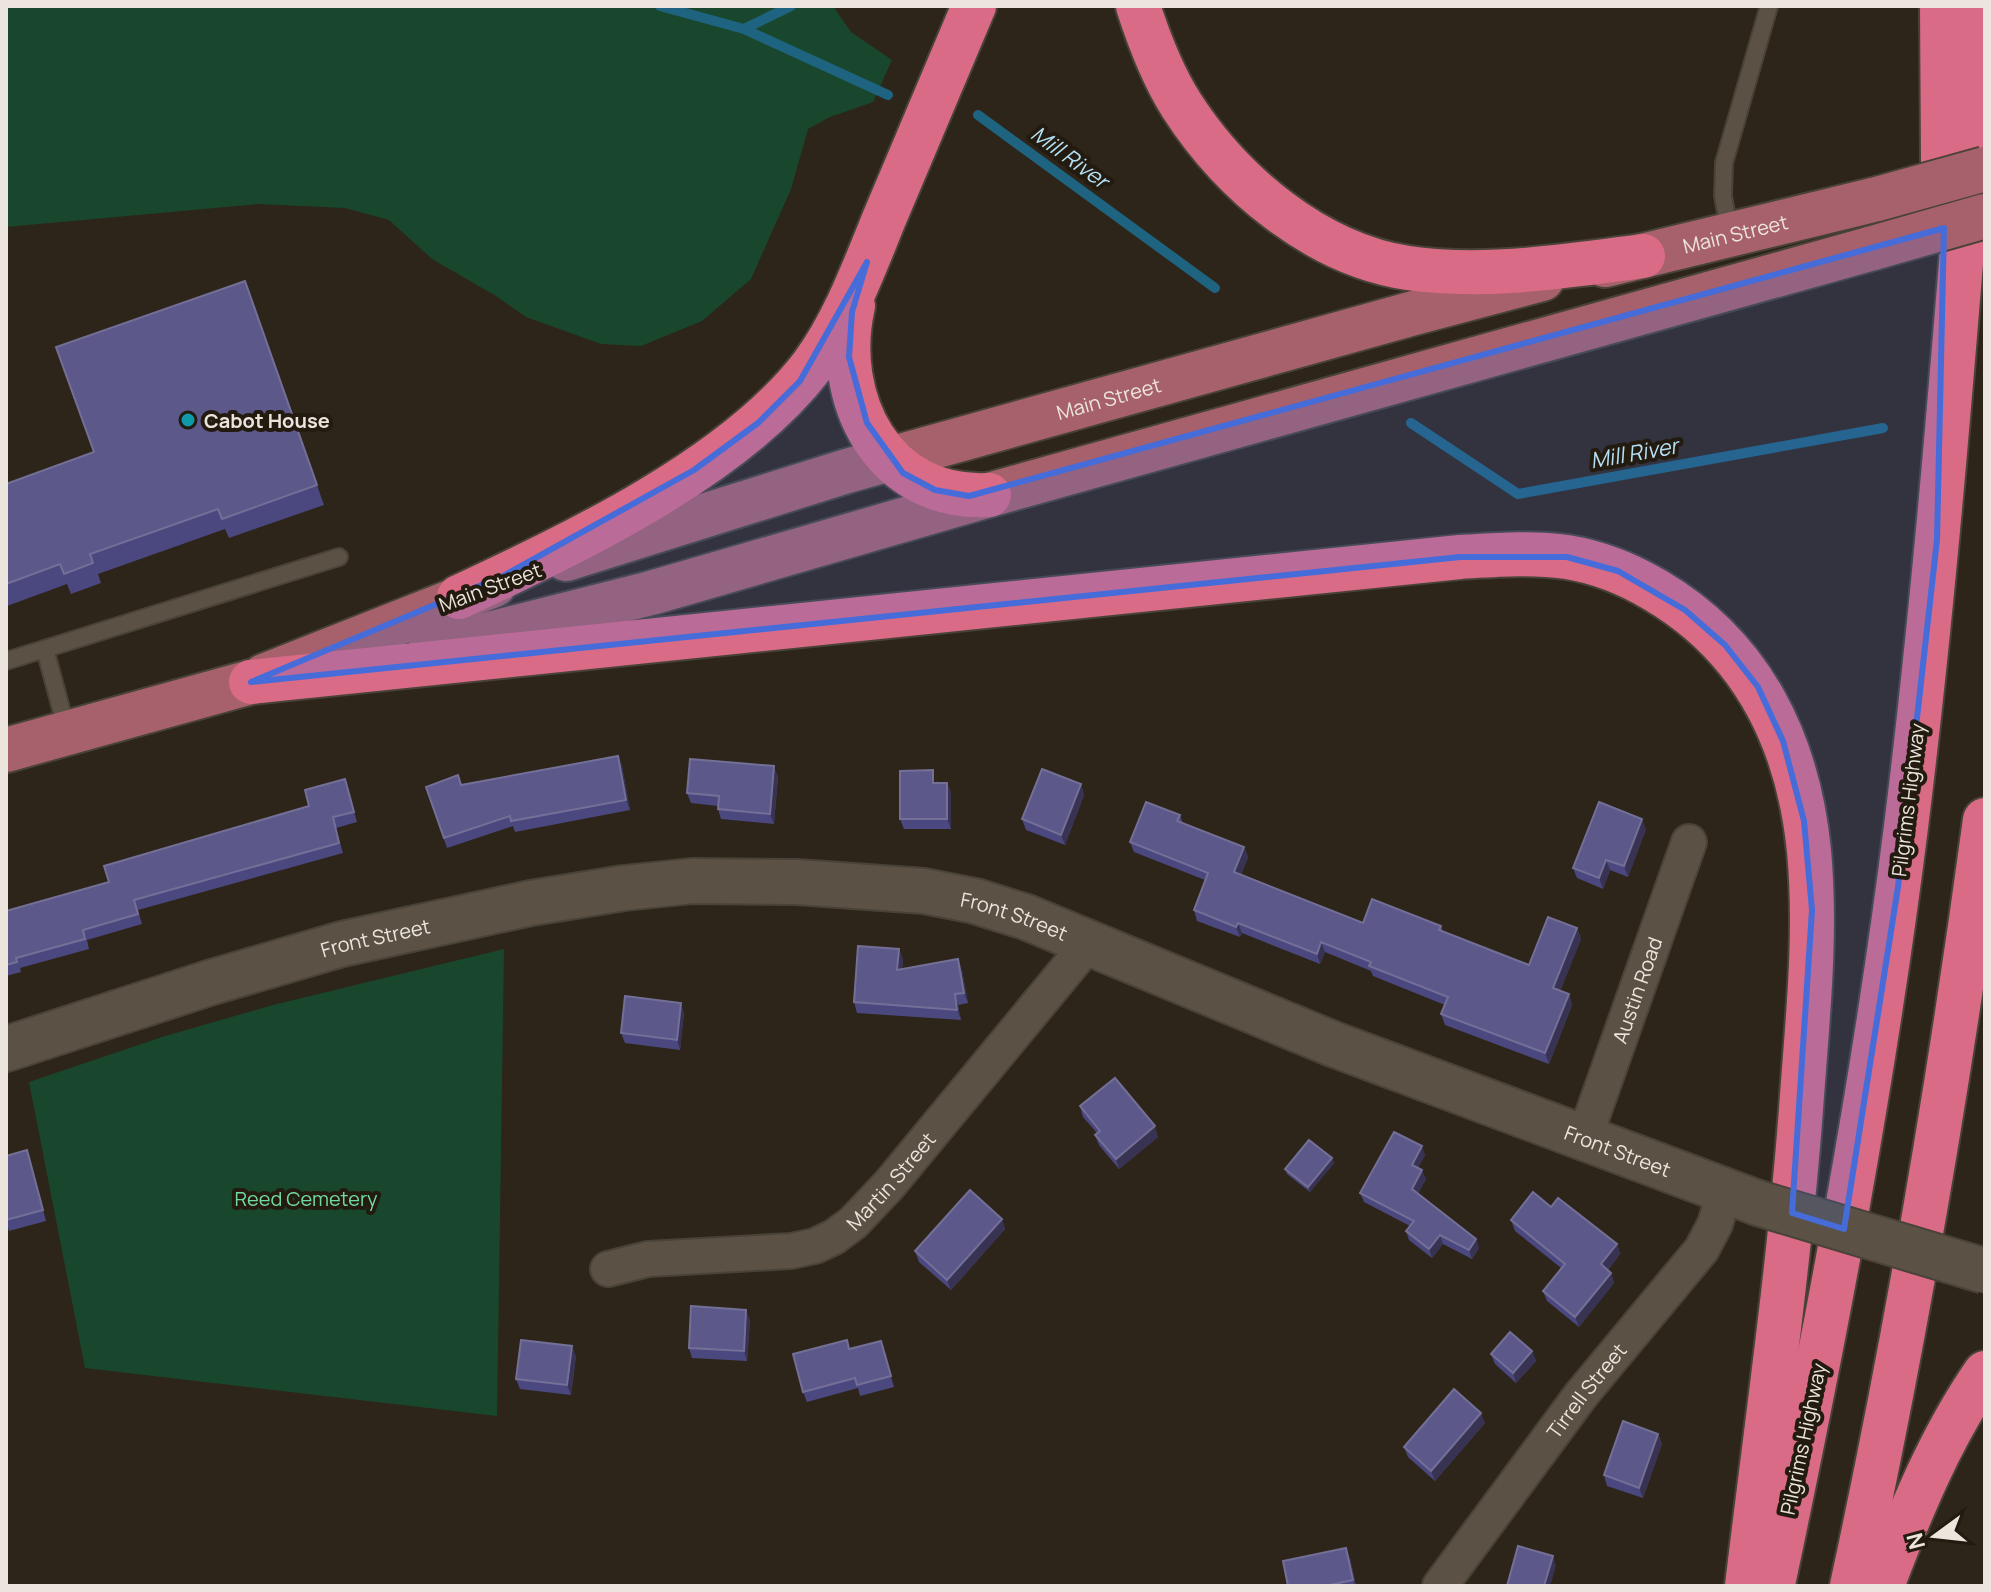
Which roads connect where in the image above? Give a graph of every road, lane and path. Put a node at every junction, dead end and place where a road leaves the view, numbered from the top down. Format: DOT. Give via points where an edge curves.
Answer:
graph roads {
  1 [pos="974,6"];
  2 [pos="1138,6"];
  3 [pos="1769,6"];
  4 [pos="1942,6"];
  5 [pos="1982,6"];
  6 [pos="1985,169"];
  7 [pos="1985,216"];
  8 [pos="1730,236"];
  9 [pos="1643,256"];
  10 [pos="867,262"];
  11 [pos="889,460"];
  12 [pos="989,495"];
  13 [pos="1937,540"];
  14 [pos="339,557"];
  15 [pos="459,597"];
  16 [pos="45,649"];
  17 [pos="6,661"];
  18 [pos="251,682"];
  19 [pos="68,733"];
  20 [pos="6,750"];
  21 [pos="1985,820"];
  22 [pos="1689,842"];
  23 [pos="1088,944"];
  24 [pos="6,1049"];
  25 [pos="1584,1139"];
  26 [pos="1742,1197"];
  27 [pos="608,1269"];
  28 [pos="1985,1271"];
  29 [pos="1985,1373"];
  30 [pos="1440,1586"];
  31 [pos="1747,1586"];
  32 [pos="1772,1586"];
  33 [pos="1852,1586"];
  34 [pos="1882,1586"];
  1 -- 10 [label="highway"];
  2 -- 9 [label="highway" via="1156,56 1196,126 1249,185 1311,232 1385,263 1437,271 1517,270"];
  3 -- 8 [label="lane" via="1724,163"];
  4 -- 13 [label="highway" via="1944,305"];
  5 -- 13 [label="highway, Pilgrims Highway"];
  6 -- 8 [label="main road, Main Street, bridge"];
  7 -- 12 [label="main road, Main Street, bridge"];
  8 -- 9 [label="main road, Main Street"];
  9 -- 11 [label="main road, Main Street" via="1441,305"];
  10 -- 11 [label="highway" via="852,312 849,357 867,423"];
  10 -- 15 [label="highway" via="814,363 758,423 627,510"];
  11 -- 12 [label="highway" via="935,490"];
  11 -- 15 [label="main road, Main Street" via="622,540"];
  12 -- 18 [label="main road, Main Street" via="537,623 423,651"];
  13 -- 32 [label="highway, Pilgrims Highway" via="1906,829 1873,1063 1822,1349"];
  14 -- 16 [label="lane"];
  15 -- 18 [label="main road, Main Street"];
  16 -- 17 [label="lane"];
  16 -- 19 [label="lane"];
  18 -- 19 [label="main road, Main Street"];
  18 -- 31 [label="highway" via="1460,557 1567,557 1618,571 1663,595 1725,645 1758,687 1791,766 1809,849 1811,944 1795,1175"];
  19 -- 20 [label="main road, Main Street"];
  21 -- 33 [label="highway" via="1931,1186"];
  22 -- 25 [label="street, Austin Road"];
  23 -- 24 [label="street, Front Street" via="1026,917 924,891 692,881 531,903 342,944"];
  23 -- 25 [label="street, Front Street"];
  23 -- 27 [label="street, Martin Street" via="889,1185 834,1237 791,1251 648,1259"];
  25 -- 26 [label="street, Front Street"];
  26 -- 28 [label="street, Front Street, bridge"];
  26 -- 30 [label="street, Tirrell Street" via="1581,1395"];
  29 -- 34 [label="highway" via="1927,1475"];
}
